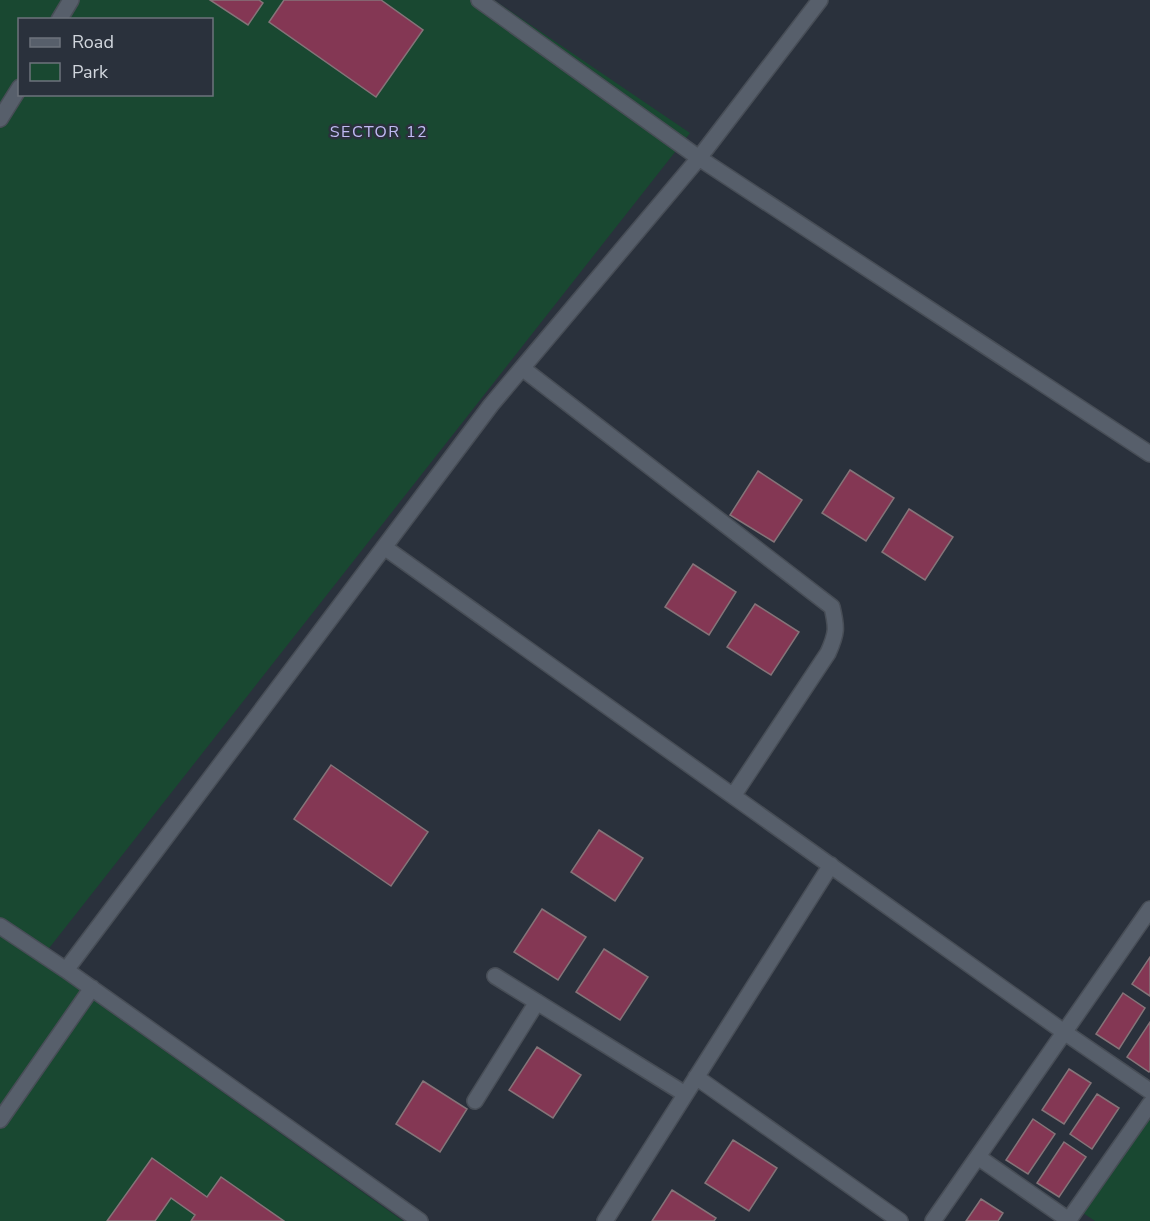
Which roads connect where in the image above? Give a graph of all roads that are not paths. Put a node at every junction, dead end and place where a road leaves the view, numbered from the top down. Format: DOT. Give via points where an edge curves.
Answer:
graph roads {
  1 [pos="71,0"];
  2 [pos="479,0"];
  3 [pos="820,0"];
  4 [pos="60,18"];
  5 [pos="18,90"];
  6 [pos="0,119"];
  7 [pos="699,158"];
  8 [pos="522,368"];
  9 [pos="1150,454"];
  10 [pos="384,547"];
  11 [pos="733,796"];
  12 [pos="831,865"];
  13 [pos="1150,909"];
  14 [pos="0,926"];
  15 [pos="66,970"];
  16 [pos="495,976"];
  17 [pos="92,988"];
  18 [pos="537,1002"];
  19 [pos="1064,1032"];
  20 [pos="696,1077"];
  21 [pos="1150,1091"];
  22 [pos="685,1094"];
  23 [pos="475,1101"];
  24 [pos="1150,1104"];
  25 [pos="0,1120"];
  26 [pos="978,1157"];
  27 [pos="420,1221"];
  28 [pos="605,1221"];
  29 [pos="900,1221"];
  30 [pos="933,1221"];
  31 [pos="1069,1221"];
  1 -- 4 [label="street"];
  2 -- 7 [label="street"];
  3 -- 7 [label="street"];
  5 -- 6 [label="street"];
  7 -- 8 [label="street"];
  7 -- 9 [label="street"];
  8 -- 10 [label="street"];
  8 -- 11 [label="street" via="832,607 836,624 828,653"];
  10 -- 11 [label="street"];
  10 -- 15 [label="street"];
  11 -- 12 [label="street"];
  12 -- 19 [label="street"];
  12 -- 20 [label="street"];
  13 -- 19 [label="street"];
  14 -- 15 [label="street"];
  15 -- 17 [label="street"];
  16 -- 18 [label="street"];
  17 -- 25 [label="street"];
  17 -- 27 [label="street"];
  18 -- 22 [label="street"];
  18 -- 23 [label="street"];
  19 -- 21 [label="street"];
  19 -- 26 [label="street"];
  20 -- 22 [label="street"];
  20 -- 29 [label="street"];
  22 -- 28 [label="street"];
  24 -- 31 [label="street"];
  26 -- 30 [label="street"];
  26 -- 31 [label="street"];
}
